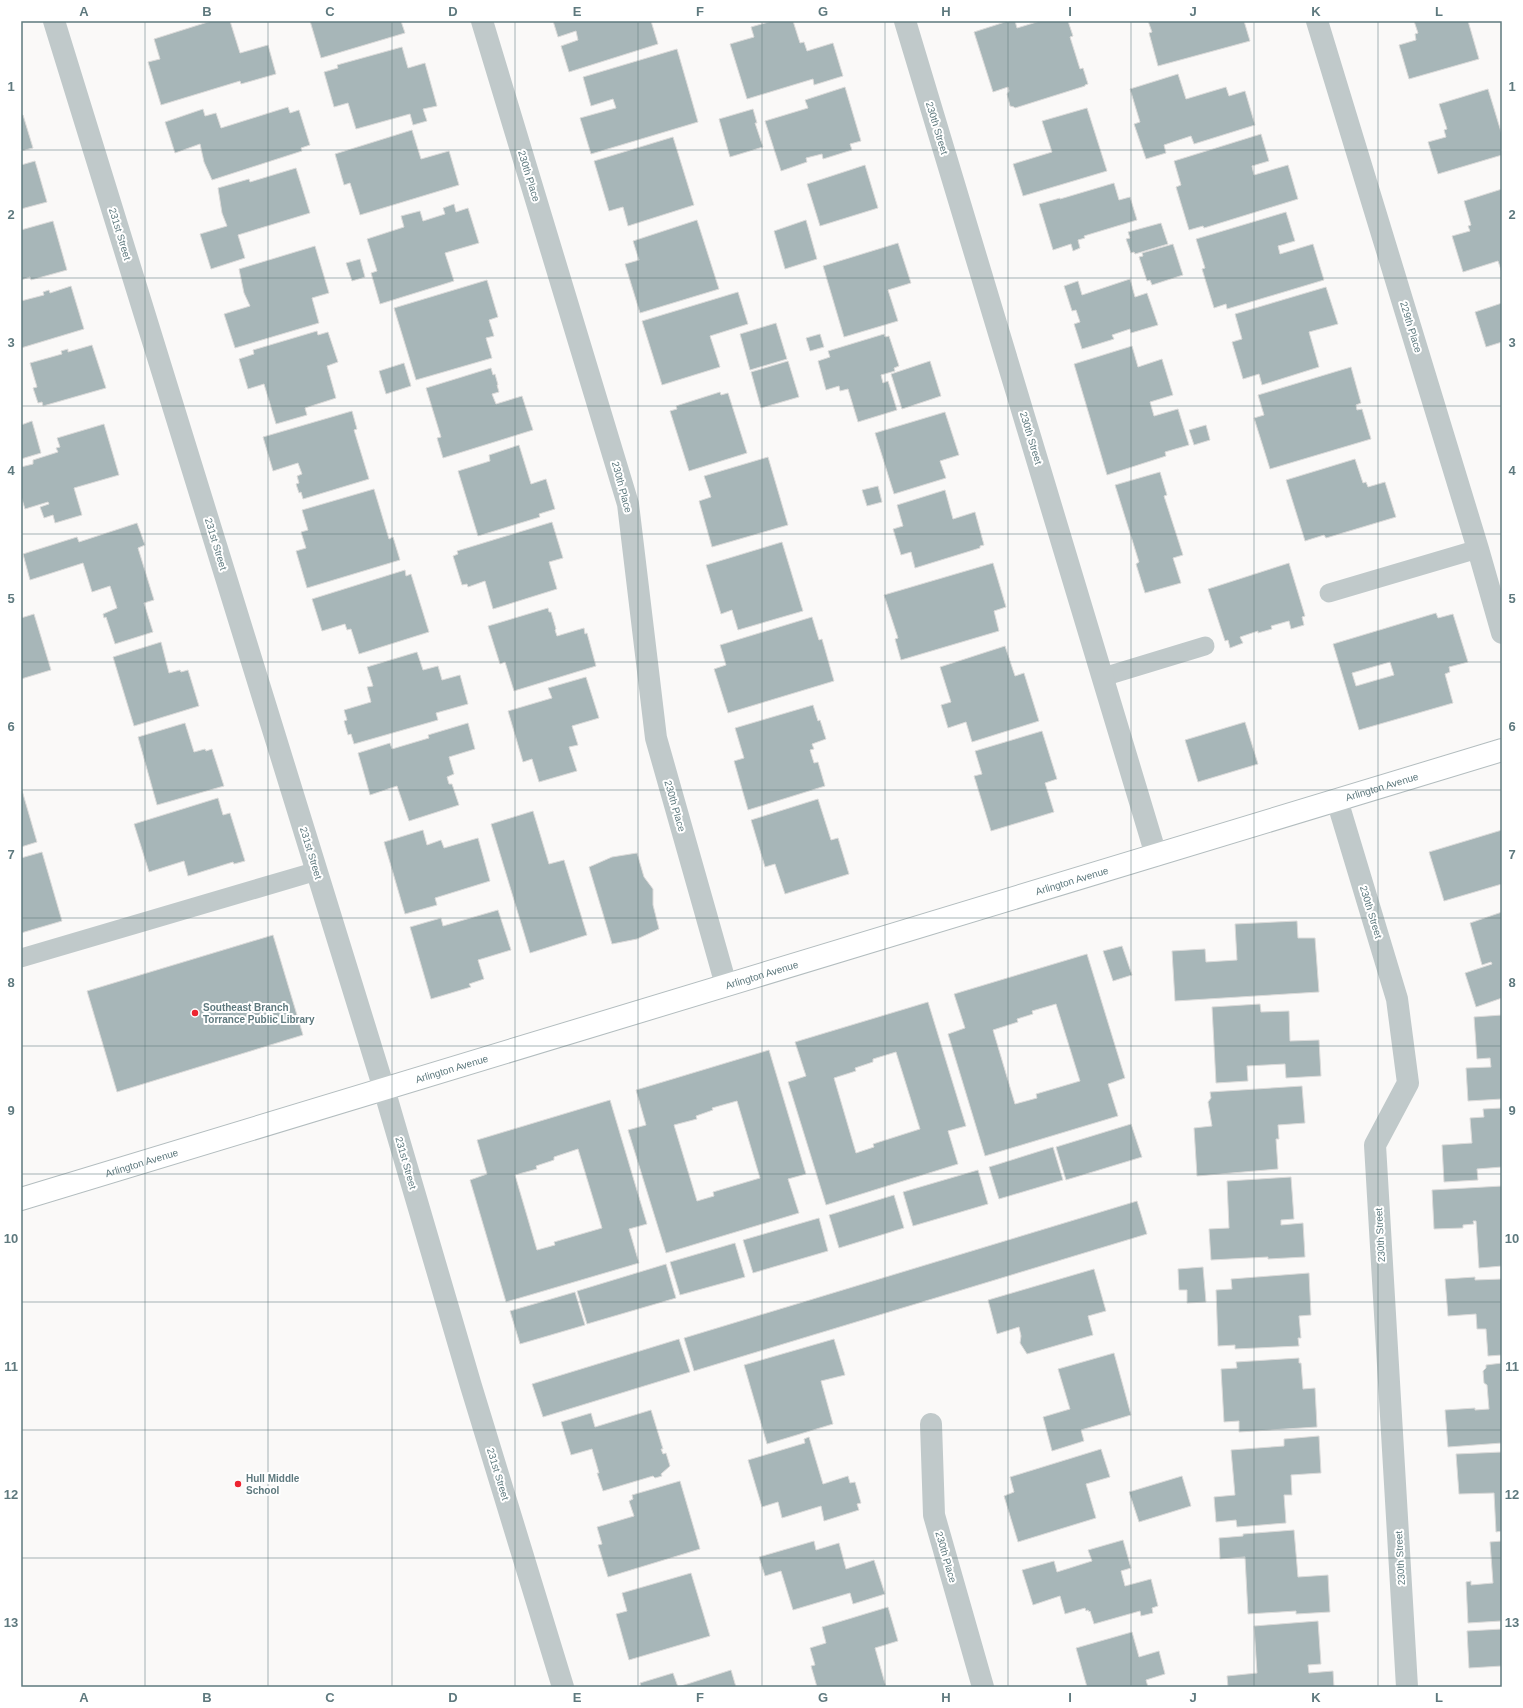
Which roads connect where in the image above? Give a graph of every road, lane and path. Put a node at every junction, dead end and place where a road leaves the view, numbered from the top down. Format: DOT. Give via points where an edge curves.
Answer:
graph roads {
  1 [pos="54,21"];
  2 [pos="482,21"];
  3 [pos="905,21"];
  4 [pos="1317,21"];
  5 [pos="1478,549"];
  6 [pos="1329,593"];
  7 [pos="1502,633"];
  8 [pos="1205,646"];
  9 [pos="1102,677"];
  10 [pos="1502,750"];
  11 [pos="1337,800"];
  12 [pos="1156,855"];
  13 [pos="317,871"];
  14 [pos="21,958"];
  15 [pos="726,985"];
  16 [pos="384,1089"];
  17 [pos="21,1199"];
  18 [pos="931,1424"];
  19 [pos="563,1687"];
  20 [pos="983,1687"];
  21 [pos="1407,1687"];
  1 -- 13 [label="street, 231st Street"];
  2 -- 15 [label="street, 230th Place" via="628,504 656,738"];
  3 -- 9 [label="street, 230th Street"];
  4 -- 5 [label="street, 229th Place"];
  5 -- 6 [label="lane"];
  5 -- 7 [label="street, 229th Place"];
  8 -- 9 [label="lane"];
  9 -- 12 [label="street, 230th Street"];
  10 -- 11 [label="main road, Arlington Avenue"];
  11 -- 12 [label="main road, Arlington Avenue"];
  11 -- 21 [label="street, 230th Street" via="1397,998 1408,1083 1375,1145"];
  12 -- 15 [label="main road, Arlington Avenue"];
  13 -- 14 [label="lane"];
  13 -- 16 [label="street, 231st Street"];
  15 -- 16 [label="main road, Arlington Avenue"];
  16 -- 17 [label="main road, Arlington Avenue"];
  16 -- 19 [label="street, 231st Street"];
  18 -- 20 [label="street, 230th Place" via="934,1515"];
}
